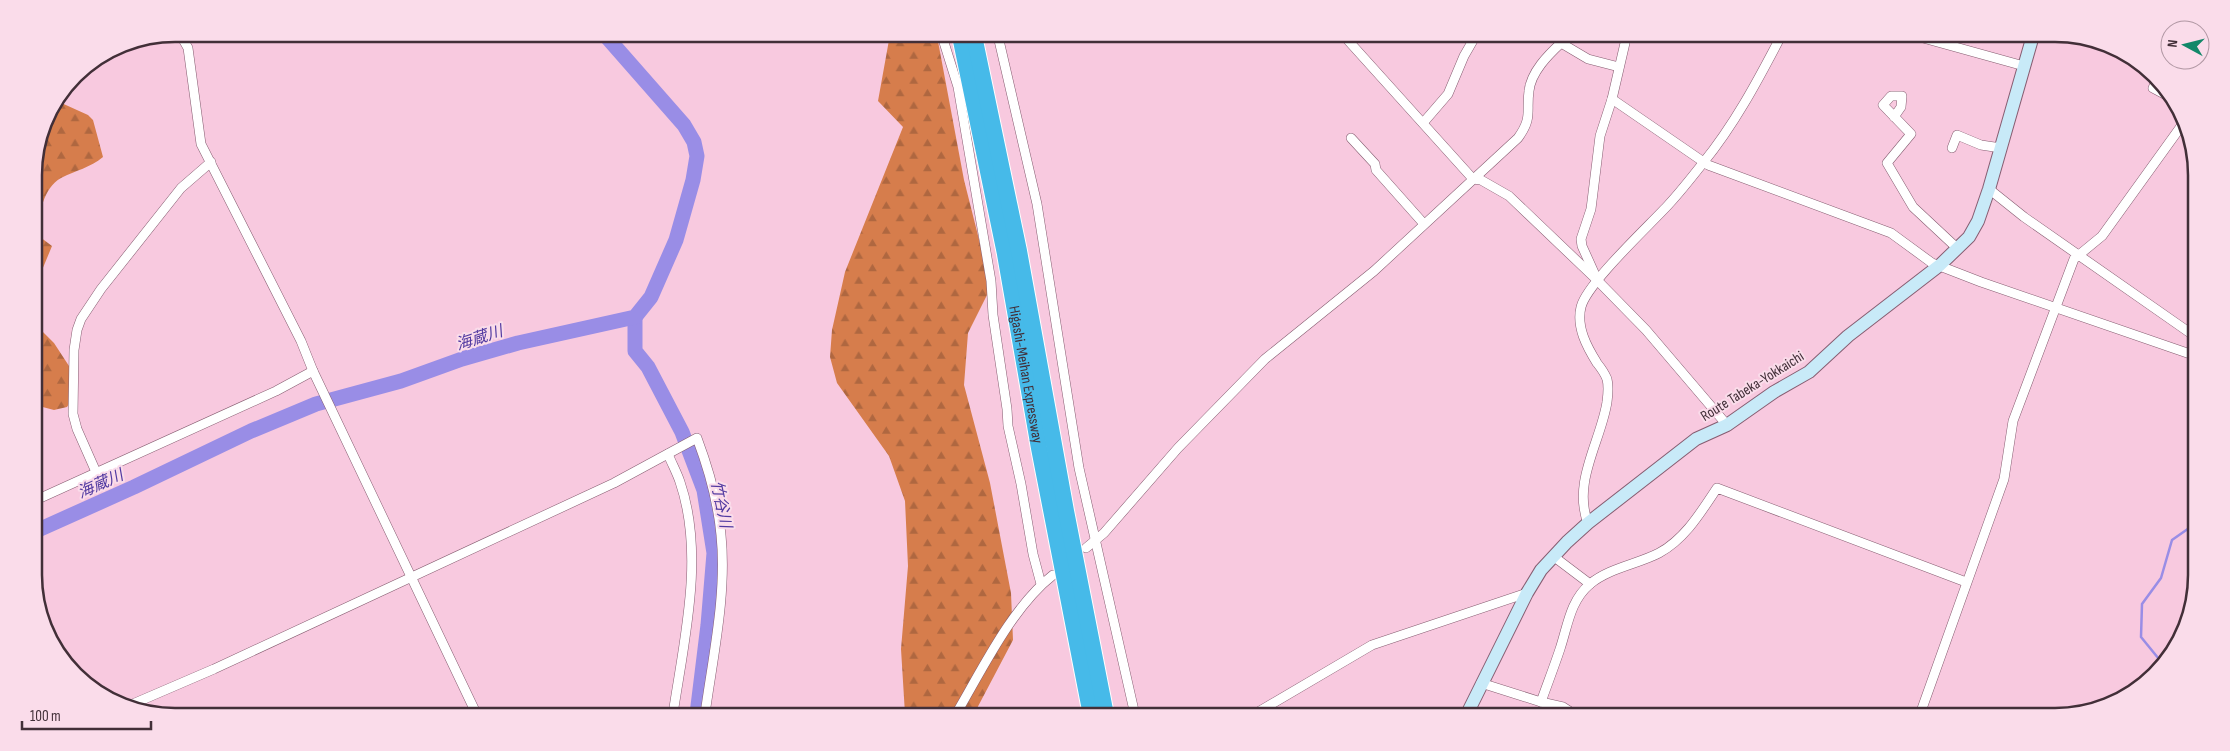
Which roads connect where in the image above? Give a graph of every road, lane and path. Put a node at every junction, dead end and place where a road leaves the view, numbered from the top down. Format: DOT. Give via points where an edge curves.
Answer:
graph roads {
  1 [pos="185,43"];
  2 [pos="944,43"];
  3 [pos="961,43"];
  4 [pos="975,43"];
  5 [pos="1000,43"];
  6 [pos="1350,43"];
  7 [pos="1472,43"];
  8 [pos="1625,43"];
  9 [pos="1777,43"];
  10 [pos="1941,43"];
  11 [pos="2031,43"];
  12 [pos="2024,66"];
  13 [pos="1619,67"];
  14 [pos="1612,99"];
  15 [pos="1894,117"];
  16 [pos="1423,123"];
  17 [pos="2179,130"];
  18 [pos="1351,138"];
  19 [pos="1952,148"];
  20 [pos="2001,148"];
  21 [pos="211,162"];
  22 [pos="1704,162"];
  23 [pos="1473,179"];
  24 [pos="1989,189"];
  25 [pos="1424,224"];
  26 [pos="1958,249"];
  27 [pos="2079,254"];
  28 [pos="1940,265"];
  29 [pos="1598,280"];
  30 [pos="2056,308"];
  31 [pos="2188,331"];
  32 [pos="2188,353"];
  33 [pos="313,371"];
  34 [pos="1727,425"];
  35 [pos="669,454"];
  36 [pos="96,472"];
  37 [pos="43,497"];
  38 [pos="1588,523"];
  39 [pos="1095,541"];
  40 [pos="1086,548"];
  41 [pos="1553,556"];
  42 [pos="1053,575"];
  43 [pos="412,576"];
  44 [pos="1966,582"];
  45 [pos="1041,584"];
  46 [pos="1590,584"];
  47 [pos="1527,593"];
  48 [pos="1481,683"];
  49 [pos="136,702"];
  50 [pos="1540,702"];
  51 [pos="474,708"];
  52 [pos="674,708"];
  53 [pos="706,708"];
  54 [pos="960,708"];
  55 [pos="1090,708"];
  56 [pos="1105,708"];
  57 [pos="1133,708"];
  58 [pos="1265,708"];
  59 [pos="1470,708"];
  60 [pos="1565,708"];
  61 [pos="1922,708"];
  1 -- 21 [label="street" via="201,144"];
  2 -- 45 [label="street" via="958,87 990,280 1008,426"];
  3 -- 55 [label="highway, Higashi-Meihan Expressway" via="1005,254"];
  4 -- 56 [label="highway, Higashi-Meihan Expressway" via="1019,251"];
  5 -- 39 [label="street" via="1037,204 1079,468"];
  6 -- 16 [label="street"];
  7 -- 16 [label="street" via="1448,94"];
  8 -- 13 [label="street"];
  9 -- 22 [label="street" via="1751,93"];
  10 -- 12 [label="street"];
  11 -- 12 [label="main road, Route Tabeka-Yokkaichi"];
  12 -- 20 [label="main road, Route Tabeka-Yokkaichi"];
  13 -- 14 [label="street"];
  13 -- 23 [label="street" via="1588,59 1561,43 1549,54 1532,80 1526,126 1518,138"];
  14 -- 22 [label="street"];
  14 -- 29 [label="street" via="1600,136 1591,209 1581,239"];
  15 -- 26 [label="street" via="1910,134 1887,164 1913,208"];
  16 -- 23 [label="street"];
  17 -- 27 [label="street" via="2102,236"];
  18 -- 25 [label="street"];
  19 -- 20 [label="street" via="1957,134 1981,145"];
  20 -- 24 [label="main road, Route Tabeka-Yokkaichi"];
  21 -- 33 [label="street"];
  21 -- 36 [label="street" via="181,188 101,289 79,324 74,350 74,414 77,429"];
  22 -- 28 [label="street" via="1891,233 1932,263"];
  22 -- 29 [label="street"];
  23 -- 25 [label="street"];
  23 -- 29 [label="street" via="1481,180 1509,196"];
  24 -- 26 [label="main road, Route Tabeka-Yokkaichi" via="1978,221"];
  24 -- 27 [label="street"];
  25 -- 39 [label="street" via="1374,271 1265,359 1178,448"];
  26 -- 28 [label="main road, Route Tabeka-Yokkaichi"];
  27 -- 30 [label="street"];
  27 -- 31 [label="street"];
  28 -- 30 [label="street"];
  28 -- 34 [label="main road, Route Tabeka-Yokkaichi" via="1848,336 1809,372"];
  29 -- 34 [label="street" via="1646,330"];
  29 -- 38 [label="street" via="1581,304 1580,315 1586,345 1606,377 1609,388 1585,483 1584,513"];
  30 -- 32 [label="street"];
  30 -- 44 [label="street" via="2013,422 2004,479"];
  33 -- 36 [label="street" via="276,391"];
  33 -- 43 [label="street"];
  34 -- 38 [label="main road, Route Tabeka-Yokkaichi" via="1696,439"];
  35 -- 43 [label="street" via="614,484"];
  35 -- 52 [label="street" via="687,507 691,563 688,610"];
  35 -- 53 [label="street" via="697,438 710,474 722,536 720,596"];
  36 -- 37 [label="street"];
  38 -- 41 [label="main road, Route Tabeka-Yokkaichi"];
  39 -- 40 [label="street"];
  39 -- 57 [label="street"];
  41 -- 46 [label="street"];
  41 -- 47 [label="main road, Route Tabeka-Yokkaichi"];
  42 -- 45 [label="street"];
  43 -- 49 [label="street"];
  43 -- 51 [label="street"];
  44 -- 46 [label="street" via="1718,488 1673,544"];
  44 -- 61 [label="street"];
  45 -- 54 [label="street" via="1013,620"];
  46 -- 50 [label="street" via="1570,613"];
  47 -- 48 [label="main road, Route Tabeka-Yokkaichi"];
  47 -- 58 [label="street" via="1372,646"];
  48 -- 50 [label="street"];
  48 -- 59 [label="main road, Route Tabeka-Yokkaichi"];
  50 -- 60 [label="street"];
}
